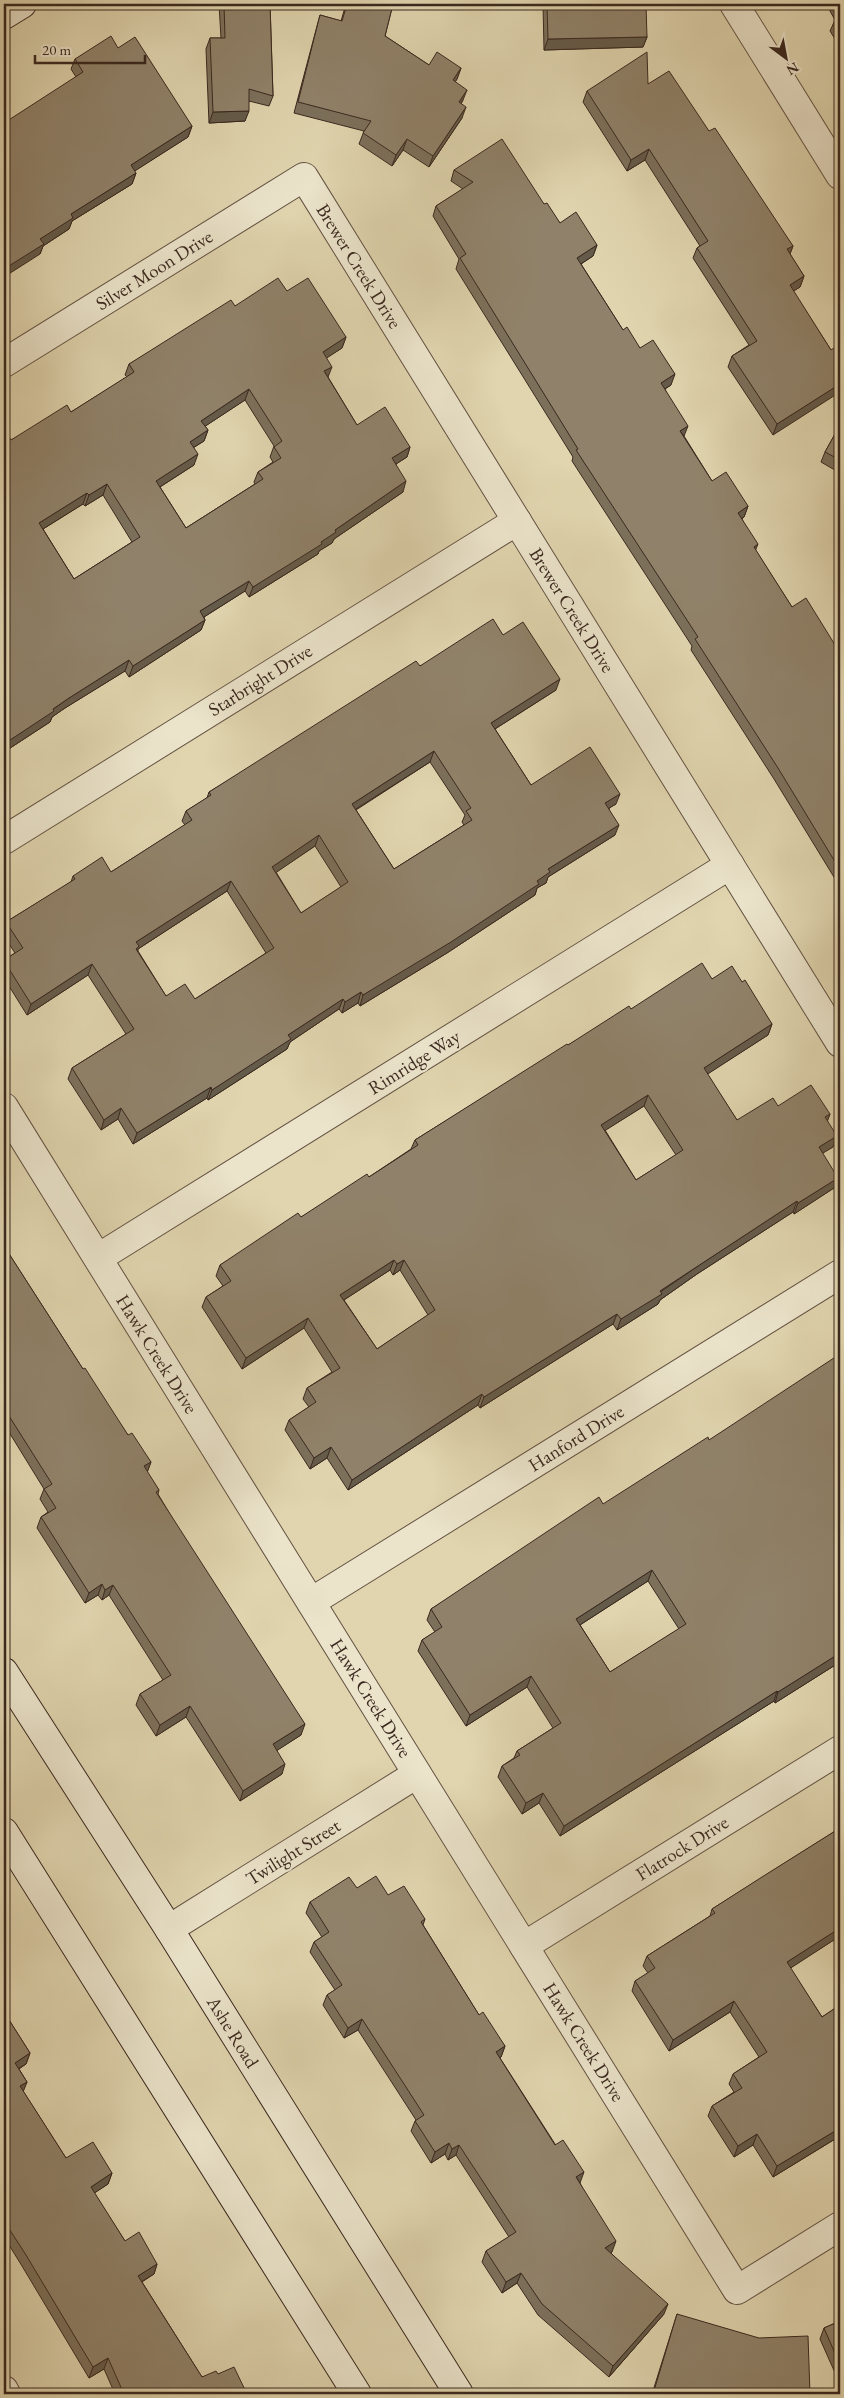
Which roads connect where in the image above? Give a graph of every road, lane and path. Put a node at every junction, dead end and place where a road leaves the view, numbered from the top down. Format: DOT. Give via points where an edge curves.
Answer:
graph roads {
  1 [pos="22,4"];
  2 [pos="734,4"];
  3 [pos="4,15"];
  4 [pos="840,175"];
  5 [pos="304,177"];
  6 [pos="4,363"];
  7 [pos="517,521"];
  8 [pos="4,840"];
  9 [pos="730,865"];
  10 [pos="840,1043"];
  11 [pos="4,1106"];
  12 [pos="98,1258"];
  13 [pos="840,1274"];
  14 [pos="311,1602"];
  15 [pos="4,1672"];
  16 [pos="840,1750"];
  17 [pos="417,1774"];
  18 [pos="4,1832"];
  19 [pos="169,1929"];
  20 [pos="524,1946"];
  21 [pos="840,2226"];
  22 [pos="4,2390"];
  23 [pos="6,2394"];
  24 [pos="357,2394"];
  25 [pos="459,2394"];
  1 -- 3 [label="street"];
  2 -- 4 [label="street"];
  5 -- 6 [label="street, Silver Moon Drive"];
  5 -- 7 [label="street, Brewer Creek Drive"];
  7 -- 8 [label="street, Starbright Drive"];
  7 -- 9 [label="street, Brewer Creek Drive"];
  9 -- 10 [label="street, Brewer Creek Drive"];
  9 -- 12 [label="street, Rimridge Way"];
  11 -- 12 [label="street, Hawk Creek Drive"];
  12 -- 14 [label="street, Hawk Creek Drive"];
  13 -- 14 [label="street, Hanford Drive"];
  14 -- 17 [label="street, Hawk Creek Drive"];
  15 -- 19 [label="street, Ashe Road"];
  16 -- 20 [label="street, Flatrock Drive"];
  17 -- 19 [label="street, Twilight Street"];
  17 -- 20 [label="street, Hawk Creek Drive"];
  18 -- 24 [label="street"];
  19 -- 25 [label="street, Ashe Road"];
  20 -- 21 [label="street, Hawk Creek Drive" via="738,2290"];
  22 -- 23 [label="street"];
}
